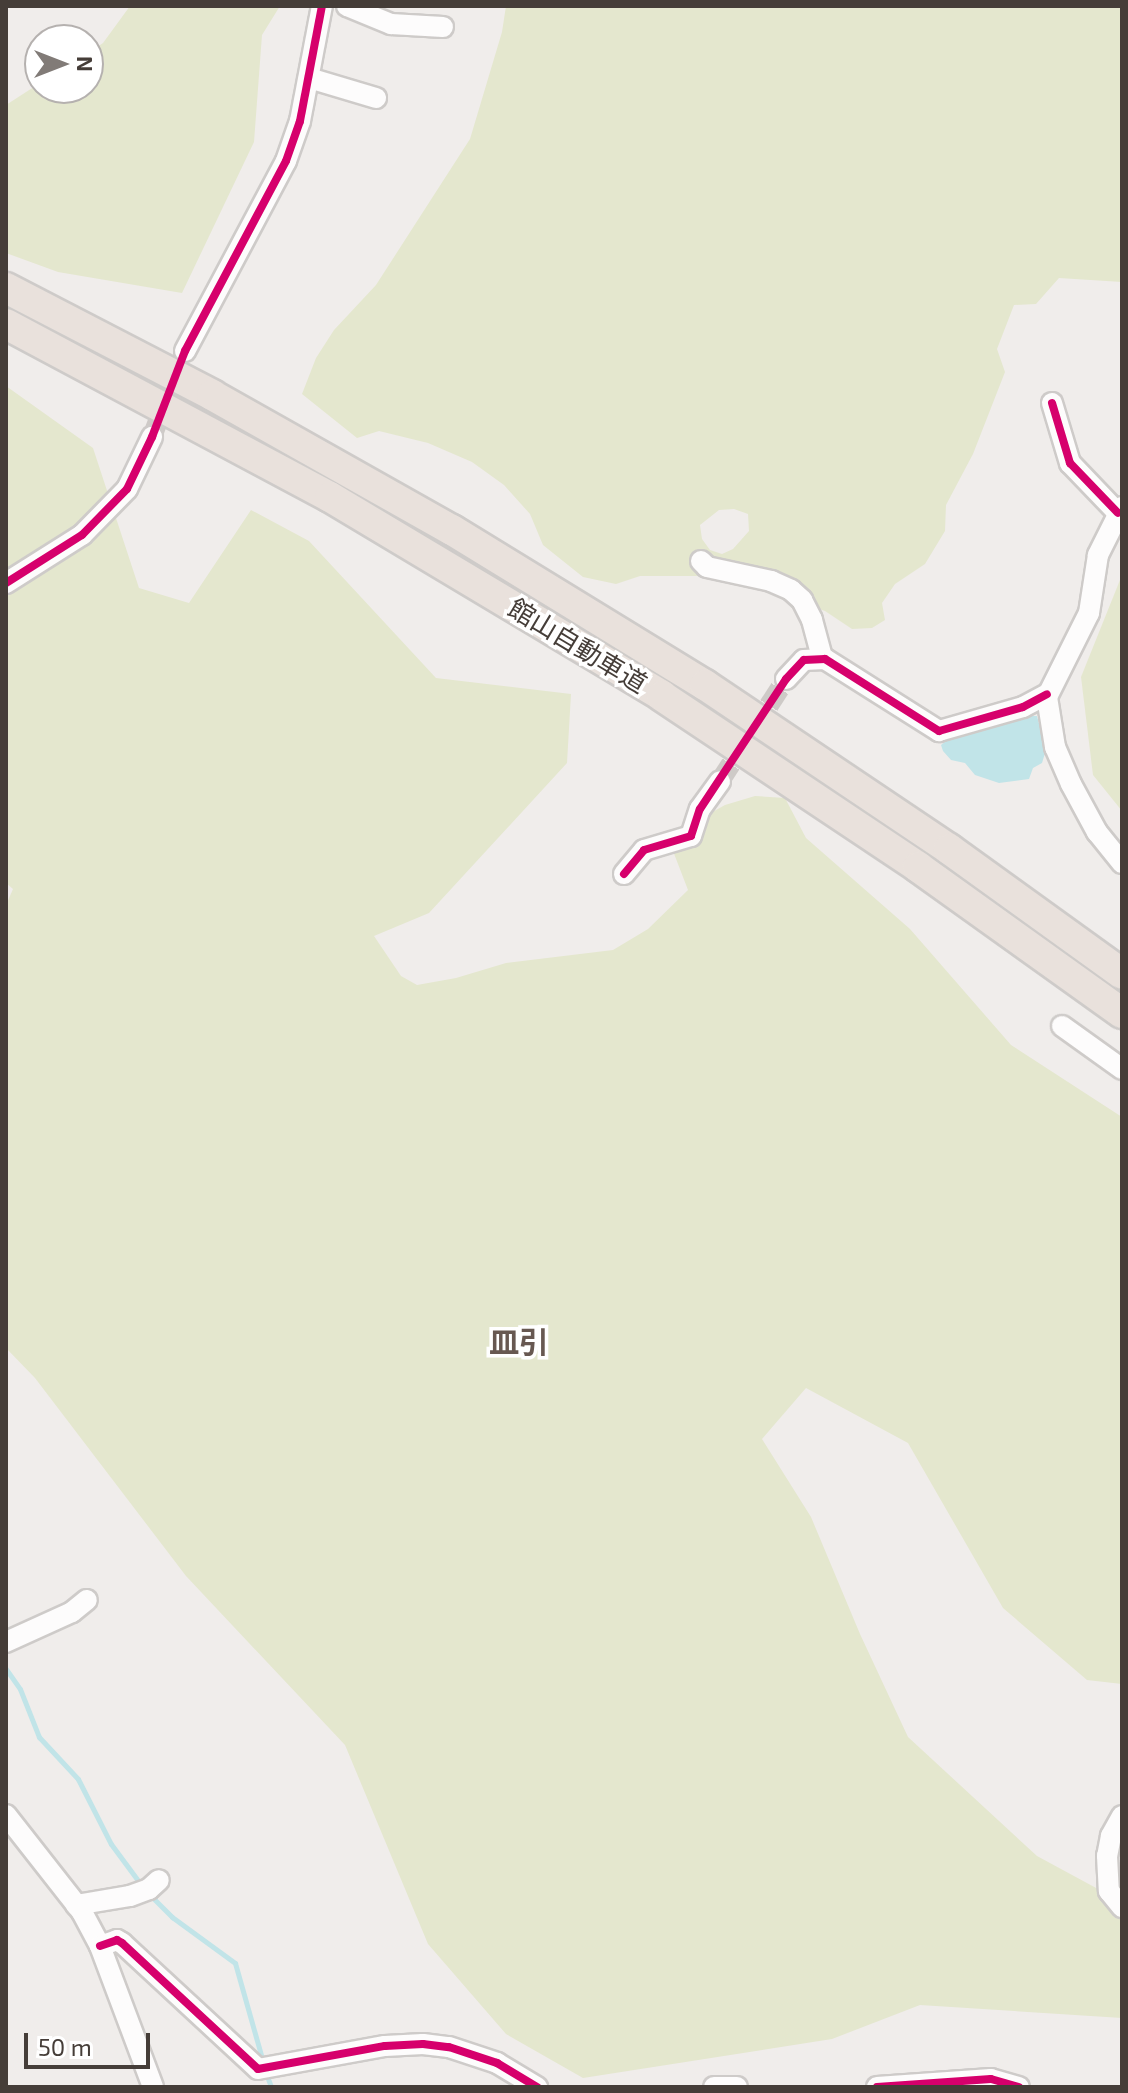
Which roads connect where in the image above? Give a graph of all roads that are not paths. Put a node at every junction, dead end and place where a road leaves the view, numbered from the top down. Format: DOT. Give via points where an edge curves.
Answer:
graph roads {
  1 [pos="322,6"];
  2 [pos="347,6"];
  3 [pos="443,27"];
  4 [pos="309,78"];
  5 [pos="376,98"];
  6 [pos="6,288"];
  7 [pos="6,324"];
  8 [pos="185,351"];
  9 [pos="1052,403"];
  10 [pos="152,437"];
  11 [pos="1120,510"];
  12 [pos="701,561"];
  13 [pos="6,583"];
  14 [pos="822,658"];
  15 [pos="786,679"];
  16 [pos="1047,694"];
  17 [pos="720,781"];
  18 [pos="1122,863"];
  19 [pos="624,874"];
  20 [pos="1122,974"];
  21 [pos="1122,1013"];
  22 [pos="1062,1026"];
  23 [pos="1122,1069"];
  24 [pos="87,1600"];
  25 [pos="6,1642"];
  26 [pos="6,1815"];
  27 [pos="1122,1816"];
  28 [pos="150,1886"];
  29 [pos="76,1905"];
  30 [pos="1122,1907"];
  31 [pos="100,1946"];
  32 [pos="263,2073"];
  33 [pos="153,2087"];
  34 [pos="537,2087"];
  35 [pos="714,2087"];
  36 [pos="737,2087"];
  37 [pos="877,2087"];
  38 [pos="1019,2087"];
  1 -- 4 [label="street"];
  2 -- 3 [label="street" via="391,24"];
  4 -- 5 [label="street"];
  4 -- 8 [label="street" via="286,161"];
  6 -- 20 [label="highway, 館山自動車道" via="212,395 466,538 705,685 949,849"];
  7 -- 21 [label="highway, 館山自動車道" via="330,497 662,696 918,867"];
  9 -- 11 [label="street" via="1070,463"];
  10 -- 13 [label="street" via="127,489 82,535"];
  11 -- 16 [label="street" via="1098,555 1089,613"];
  12 -- 14 [label="street" via="791,590 812,620"];
  14 -- 15 [label="street" via="804,660"];
  14 -- 16 [label="street" via="939,731 1023,707"];
  16 -- 18 [label="street" via="1055,747 1071,784 1097,832"];
  17 -- 19 [label="street" via="700,809 691,836 644,850"];
  22 -- 23 [label="street"];
  24 -- 25 [label="street"];
  26 -- 29 [label="street"];
  27 -- 30 [label="street" via="1111,1836 1107,1880"];
  28 -- 29 [label="street"];
  29 -- 31 [label="street"];
  31 -- 32 [label="street" via="122,1943"];
  31 -- 33 [label="street"];
  32 -- 34 [label="street" via="385,2046 423,2044 497,2063"];
  35 -- 36 [label="street"];
  37 -- 38 [label="street" via="991,2079"];
}
